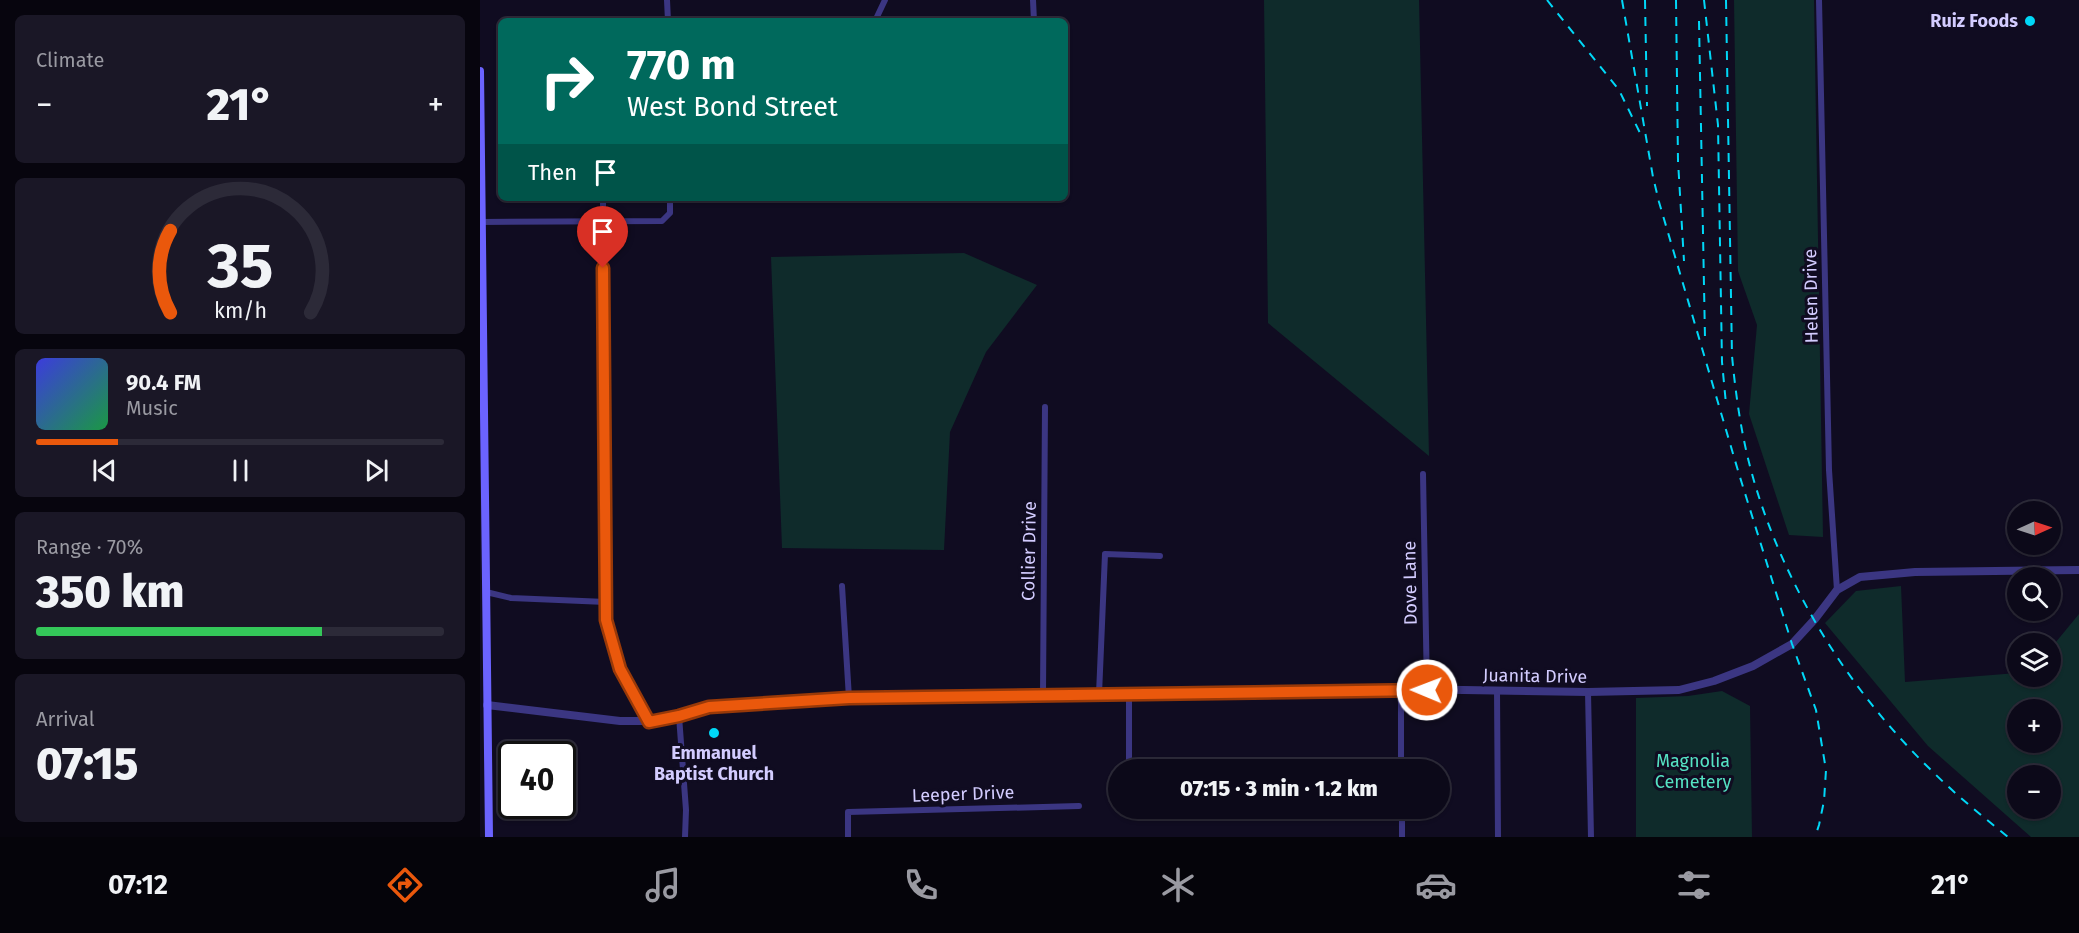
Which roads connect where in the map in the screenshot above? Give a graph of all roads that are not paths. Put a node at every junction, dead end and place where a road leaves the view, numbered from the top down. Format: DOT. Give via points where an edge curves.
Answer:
graph roads {
  1 [pos="667,0"];
  2 [pos="885,0"];
  3 [pos="1032,0"];
  4 [pos="1820,0"];
  5 [pos="668,18"];
  6 [pos="876,18"];
  7 [pos="1034,18"];
  8 [pos="480,71"];
  9 [pos="480,100"];
  10 [pos="603,201"];
  11 [pos="670,201"];
  12 [pos="603,221"];
  13 [pos="481,222"];
  14 [pos="1045,407"];
  15 [pos="1423,474"];
  16 [pos="1160,556"];
  17 [pos="2079,570"];
  18 [pos="842,586"];
  19 [pos="1837,590"];
  20 [pos="486,592"];
  21 [pos="606,602"];
  22 [pos="1401,689"];
  23 [pos="1427,690"];
  24 [pos="1497,690"];
  25 [pos="1588,692"];
  26 [pos="1099,694"];
  27 [pos="1129,694"];
  28 [pos="1042,695"];
  29 [pos="849,698"];
  30 [pos="487,705"];
  31 [pos="679,716"];
  32 [pos="649,722"];
  33 [pos="1129,759"];
  34 [pos="1401,759"];
  35 [pos="1079,806"];
  36 [pos="1402,819"];
  37 [pos="489,837"];
  38 [pos="685,837"];
  39 [pos="848,837"];
  40 [pos="1402,837"];
  41 [pos="1498,837"];
  42 [pos="1591,837"];
  1 -- 5 [label="street"];
  2 -- 6 [label="street"];
  3 -- 7 [label="street"];
  4 -- 19 [label="street, Helen Drive" via="1829,470"];
  8 -- 9 [label="main road"];
  9 -- 13 [label="main road"];
  10 -- 12 [label="street"];
  11 -- 12 [label="street" via="670,213 662,220"];
  12 -- 13 [label="street"];
  12 -- 21 [label="street"];
  13 -- 20 [label="main road"];
  14 -- 28 [label="street, Collier Drive"];
  15 -- 23 [label="street, Dove Lane"];
  16 -- 26 [label="street" via="1105,554"];
  17 -- 19 [label="street, Juanita Drive" via="1891,573 1860,577"];
  18 -- 29 [label="street"];
  19 -- 25 [label="street, Juanita Drive" via="1792,644 1752,666 1679,690"];
  20 -- 21 [label="street" via="511,598"];
  20 -- 30 [label="main road"];
  21 -- 32 [label="street" via="606,620 620,669"];
  22 -- 23 [label="street, Juanita Drive"];
  22 -- 27 [label="street, Juanita Drive"];
  22 -- 34 [label="street"];
  23 -- 24 [label="street, Juanita Drive"];
  24 -- 25 [label="street, Juanita Drive"];
  24 -- 41 [label="street"];
  25 -- 42 [label="street"];
  26 -- 27 [label="street, Juanita Drive"];
  26 -- 28 [label="street, Juanita Drive"];
  27 -- 33 [label="street"];
  28 -- 29 [label="street, Juanita Drive"];
  29 -- 31 [label="street, Juanita Drive" via="709,707"];
  30 -- 32 [label="street, Juanita Drive"];
  30 -- 37 [label="main road"];
  31 -- 32 [label="street, Juanita Drive"];
  31 -- 38 [label="street"];
  35 -- 39 [label="street, Leeper Drive" via="848,812"];
  36 -- 40 [label="street"];
}
